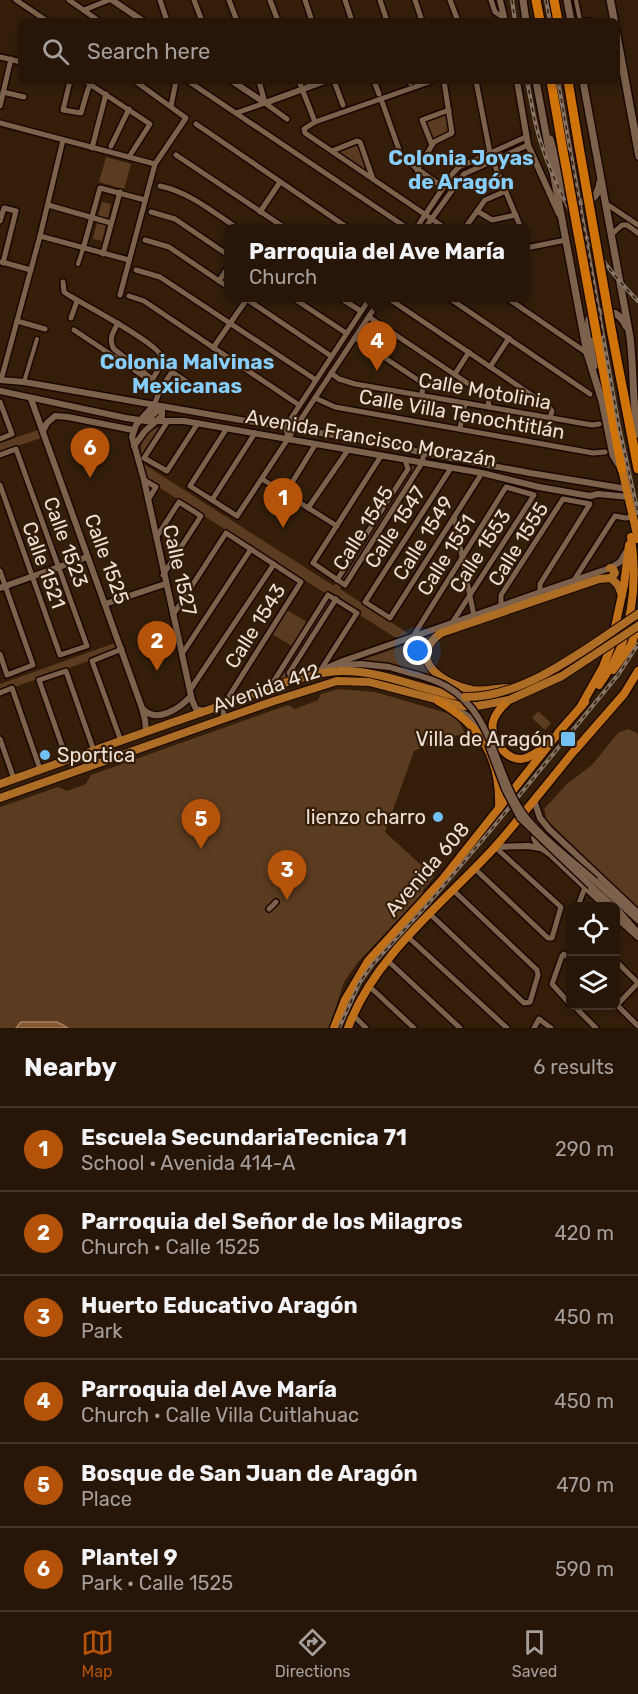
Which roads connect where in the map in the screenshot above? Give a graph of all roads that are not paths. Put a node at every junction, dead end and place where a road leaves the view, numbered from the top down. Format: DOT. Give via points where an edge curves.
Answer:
graph roads {
  1 [pos="16,0"];
  2 [pos="69,0"];
  3 [pos="111,0"];
  4 [pos="159,0"];
  5 [pos="194,0"];
  6 [pos="229,0"];
  7 [pos="270,0"];
  8 [pos="305,0"];
  9 [pos="345,0"];
  10 [pos="380,0"];
  11 [pos="415,0"];
  12 [pos="450,0"];
  13 [pos="490,0"];
  14 [pos="500,0"];
  15 [pos="523,0"];
  16 [pos="536,0"];
  17 [pos="554,0"];
  18 [pos="567,0"];
  19 [pos="576,0"];
  20 [pos="611,0"];
  21 [pos="84,10"];
  22 [pos="43,18"];
  23 [pos="95,18"];
  24 [pos="138,18"];
  25 [pos="166,18"];
  26 [pos="201,18"];
  27 [pos="236,18"];
  28 [pos="277,18"];
  29 [pos="311,18"];
  30 [pos="351,18"];
  31 [pos="386,18"];
  32 [pos="421,18"];
  33 [pos="457,18"];
  34 [pos="502,18"];
  35 [pos="504,18"];
  36 [pos="526,18"];
  37 [pos="539,18"];
  38 [pos="557,18"];
  39 [pos="570,18"];
  40 [pos="580,18"];
  41 [pos="614,18"];
  42 [pos="620,43"];
  43 [pos="0,57"];
  44 [pos="11,59"];
  45 [pos="620,59"];
  46 [pos="18,61"];
  47 [pos="69,84"];
  48 [pos="89,84"];
  49 [pos="93,84"];
  50 [pos="139,84"];
  51 [pos="175,84"];
  52 [pos="192,84"];
  53 [pos="236,84"];
  54 [pos="260,84"];
  55 [pos="300,84"];
  56 [pos="316,84"];
  57 [pos="335,84"];
  58 [pos="375,84"];
  59 [pos="410,84"];
  60 [pos="445,84"];
  61 [pos="477,84"];
  62 [pos="517,84"];
  63 [pos="537,84"];
  64 [pos="552,84"];
  65 [pos="568,84"];
  66 [pos="583,84"];
  67 [pos="302,89"];
  68 [pos="3,92"];
  69 [pos="106,94"];
  70 [pos="380,96"];
  71 [pos="24,97"];
  72 [pos="265,103"];
  73 [pos="0,106"];
  74 [pos="171,106"];
  75 [pos="344,108"];
  76 [pos="129,109"];
  77 [pos="449,110"];
  78 [pos="236,113"];
  79 [pos="287,120"];
  80 [pos="315,122"];
  81 [pos="0,123"];
  82 [pos="196,124"];
  83 [pos="544,126"];
  84 [pos="526,137"];
  85 [pos="63,140"];
  86 [pos="638,140"];
  87 [pos="432,145"];
  88 [pos="528,145"];
  89 [pos="92,148"];
  90 [pos="110,149"];
  91 [pos="332,151"];
  92 [pos="490,153"];
  93 [pos="176,155"];
  94 [pos="129,157"];
  95 [pos="638,157"];
  96 [pos="493,161"];
  97 [pos="155,164"];
  98 [pos="417,170"];
  99 [pos="453,173"];
  100 [pos="600,176"];
  101 [pos="460,178"];
  102 [pos="373,179"];
  103 [pos="280,182"];
  104 [pos="160,186"];
  105 [pos="443,187"];
  106 [pos="506,191"];
  107 [pos="120,192"];
  108 [pos="145,200"];
  109 [pos="605,203"];
  110 [pos="48,205"];
  111 [pos="477,211"];
  112 [pos="151,212"];
  113 [pos="260,212"];
  114 [pos="425,215"];
  115 [pos="516,215"];
  116 [pos="624,216"];
  117 [pos="91,217"];
  118 [pos="432,219"];
  119 [pos="562,219"];
  120 [pos="0,221"];
  121 [pos="111,223"];
  122 [pos="231,224"];
  123 [pos="279,224"];
  124 [pos="342,224"];
  125 [pos="401,224"];
  126 [pos="418,224"];
  127 [pos="428,224"];
  128 [pos="439,224"];
  129 [pos="468,224"];
  130 [pos="519,224"];
  131 [pos="622,225"];
  132 [pos="638,225"];
  133 [pos="638,233"];
  134 [pos="611,235"];
  135 [pos="40,236"];
  136 [pos="145,240"];
  137 [pos="566,240"];
  138 [pos="530,247"];
  139 [pos="83,249"];
  140 [pos="224,252"];
  141 [pos="103,254"];
  142 [pos="129,260"];
  143 [pos="1,262"];
  144 [pos="78,264"];
  145 [pos="31,270"];
  146 [pos="136,270"];
  147 [pos="224,273"];
  148 [pos="219,281"];
  149 [pos="63,282"];
  150 [pos="224,284"];
  151 [pos="120,295"];
  152 [pos="129,296"];
  153 [pos="77,301"];
  154 [pos="244,302"];
  155 [pos="252,302"];
  156 [pos="300,302"];
  157 [pos="348,302"];
  158 [pos="367,302"];
  159 [pos="395,302"];
  160 [pos="456,302"];
  161 [pos="514,302"];
  162 [pos="377,303"];
  163 [pos="361,311"];
  164 [pos="369,317"];
  165 [pos="71,318"];
  166 [pos="17,321"];
  167 [pos="231,323"];
  168 [pos="118,324"];
  169 [pos="45,329"];
  170 [pos="74,330"];
  171 [pos="346,333"];
  172 [pos="630,337"];
  173 [pos="355,338"];
  174 [pos="509,338"];
  175 [pos="37,339"];
  176 [pos="338,345"];
  177 [pos="213,348"];
  178 [pos="346,351"];
  179 [pos="469,352"];
  180 [pos="587,353"];
  181 [pos="331,356"];
  182 [pos="490,367"];
  183 [pos="331,374"];
  184 [pos="455,374"];
  185 [pos="595,374"];
  186 [pos="0,380"];
  187 [pos="152,380"];
  188 [pos="316,380"];
  189 [pos="24,382"];
  190 [pos="636,386"];
  191 [pos="161,388"];
  192 [pos="0,391"];
  193 [pos="201,391"];
  194 [pos="422,394"];
  195 [pos="590,394"];
  196 [pos="315,398"];
  197 [pos="31,399"];
  198 [pos="0,402"];
  199 [pos="465,403"];
  200 [pos="55,404"];
  201 [pos="157,405"];
  202 [pos="299,405"];
  203 [pos="489,406"];
  204 [pos="68,417"];
  205 [pos="550,418"];
  206 [pos="143,420"];
  207 [pos="156,421"];
  208 [pos="168,421"];
  209 [pos="198,423"];
  210 [pos="599,424"];
  211 [pos="286,426"];
  212 [pos="227,428"];
  213 [pos="296,428"];
  214 [pos="460,428"];
  215 [pos="133,430"];
  216 [pos="43,431"];
  217 [pos="255,433"];
  218 [pos="638,434"];
  219 [pos="0,439"];
  220 [pos="288,439"];
  221 [pos="315,445"];
  222 [pos="134,447"];
  223 [pos="348,450"];
  224 [pos="605,452"];
  225 [pos="424,453"];
  226 [pos="0,455"];
  227 [pos="381,456"];
  228 [pos="405,460"];
  229 [pos="422,463"];
  230 [pos="451,468"];
  231 [pos="638,469"];
  232 [pos="622,470"];
  233 [pos="482,473"];
  234 [pos="262,478"];
  235 [pos="144,480"];
  236 [pos="399,482"];
  237 [pos="0,485"];
  238 [pos="407,486"];
  239 [pos="601,486"];
  240 [pos="628,493"];
  241 [pos="285,494"];
  242 [pos="598,494"];
  243 [pos="534,495"];
  244 [pos="148,500"];
  245 [pos="212,500"];
  246 [pos="308,508"];
  247 [pos="454,517"];
  248 [pos="634,518"];
  249 [pos="336,526"];
  250 [pos="156,538"];
  251 [pos="633,540"];
  252 [pos="251,549"];
  253 [pos="87,557"];
  254 [pos="462,557"];
  255 [pos="274,564"];
  256 [pos="59,567"];
  257 [pos="610,568"];
  258 [pos="0,571"];
  259 [pos="163,575"];
  260 [pos="32,576"];
  261 [pos="612,578"];
  262 [pos="337,580"];
  263 [pos="574,580"];
  264 [pos="165,584"];
  265 [pos="3,587"];
  266 [pos="540,592"];
  267 [pos="470,595"];
  268 [pos="622,595"];
  269 [pos="336,599"];
  270 [pos="105,604"];
  271 [pos="501,606"];
  272 [pos="638,614"];
  273 [pos="173,615"];
  274 [pos="474,616"];
  275 [pos="390,618"];
  276 [pos="452,624"];
  277 [pos="638,626"];
  278 [pos="412,638"];
  279 [pos="297,643"];
  280 [pos="305,648"];
  281 [pos="122,650"];
  282 [pos="0,654"];
  283 [pos="182,654"];
  284 [pos="60,656"];
  285 [pos="333,666"];
  286 [pos="638,671"];
  287 [pos="318,673"];
  288 [pos="295,681"];
  289 [pos="600,685"];
  290 [pos="269,688"];
  291 [pos="511,688"];
  292 [pos="0,693"];
  293 [pos="191,693"];
  294 [pos="509,700"];
  295 [pos="442,702"];
  296 [pos="224,704"];
  297 [pos="581,706"];
  298 [pos="142,708"];
  299 [pos="204,711"];
  300 [pos="223,720"];
  301 [pos="146,732"];
  302 [pos="0,739"];
  303 [pos="121,741"];
  304 [pos="548,745"];
  305 [pos="94,751"];
  306 [pos="67,760"];
  307 [pos="40,770"];
  308 [pos="14,779"];
  309 [pos="0,784"];
  310 [pos="0,798"];
  311 [pos="534,800"];
  312 [pos="499,809"];
  313 [pos="549,829"];
  314 [pos="495,847"];
  315 [pos="541,848"];
  316 [pos="474,868"];
  317 [pos="591,885"];
  318 [pos="453,890"];
  319 [pos="276,902"];
  320 [pos="580,902"];
  321 [pos="602,902"];
  322 [pos="609,902"];
  323 [pos="269,909"];
  324 [pos="638,913"];
  325 [pos="430,914"];
  326 [pos="620,914"];
  327 [pos="638,920"];
  328 [pos="620,921"];
  329 [pos="638,935"];
  330 [pos="408,937"];
  331 [pos="566,956"];
  332 [pos="387,960"];
  333 [pos="620,966"];
  334 [pos="638,982"];
  335 [pos="368,985"];
  336 [pos="566,998"];
  337 [pos="620,1001"];
  338 [pos="620,1009"];
  339 [pos="578,1010"];
  340 [pos="352,1015"];
  341 [pos="638,1026"];
  342 [pos="334,1028"];
  343 [pos="348,1028"];
  344 [pos="366,1028"];
  345 [pos="414,1028"];
  346 [pos="460,1028"];
  347 [pos="507,1028"];
  348 [pos="534,1028"];
  349 [pos="551,1028"];
  350 [pos="596,1028"];
  1 -- 22 [label="street"];
  2 -- 21 [label="street"];
  3 -- 21 [label="street"];
  3 -- 24 [label="street"];
  4 -- 25 [label="street"];
  5 -- 26 [label="street"];
  6 -- 27 [label="street"];
  7 -- 28 [label="street"];
  8 -- 29 [label="street"];
  9 -- 30 [label="street"];
  10 -- 31 [label="street"];
  11 -- 32 [label="street"];
  12 -- 33 [label="street"];
  13 -- 34 [label="street"];
  14 -- 35 [label="street"];
  15 -- 36 [label="main road"];
  16 -- 37 [label="highway"];
  17 -- 38 [label="highway"];
  18 -- 39 [label="main road"];
  19 -- 40 [label="street"];
  20 -- 41 [label="street"];
  21 -- 23 [label="street"];
  42 -- 86 [label="street"];
  43 -- 44 [label="street"];
  44 -- 46 [label="street"];
  44 -- 68 [label="street"];
  45 -- 95 [label="street"];
  47 -- 48 [label="street" via="63,110 79,114"];
  49 -- 69 [label="street"];
  50 -- 74 [label="street"];
  51 -- 74 [label="street"];
  52 -- 78 [label="street"];
  53 -- 72 [label="street"];
  54 -- 72 [label="street"];
  55 -- 67 [label="street"];
  56 -- 67 [label="street"];
  57 -- 75 [label="street"];
  58 -- 70 [label="street"];
  59 -- 70 [label="street"];
  60 -- 77 [label="street"];
  61 -- 92 [label="street"];
  62 -- 84 [label="street"];
  63 -- 83 [label="main road"];
  64 -- 232 [label="highway, bridge"];
  65 -- 231 [label="highway, bridge"];
  66 -- 100 [label="main road"];
  67 -- 72 [label="street"];
  67 -- 80 [label="street"];
  68 -- 71 [label="street"];
  68 -- 73 [label="street"];
  69 -- 76 [label="street"];
  69 -- 89 [label="street"];
  70 -- 75 [label="street"];
  70 -- 98 [label="street" via="400,154"];
  72 -- 78 [label="street"];
  72 -- 79 [label="street"];
  74 -- 97 [label="street" via="186,118"];
  75 -- 80 [label="street"];
  76 -- 90 [label="street"];
  76 -- 94 [label="street" via="150,124"];
  77 -- 87 [label="street" via="452,133"];
  77 -- 87 [label="street" via="422,120"];
  78 -- 125 [label="street"];
  80 -- 91 [label="street" via="304,129 305,133"];
  81 -- 85 [label="street"];
  82 -- 103 [label="street"];
  83 -- 100 [label="main road" via="570,199 580,202 593,198 599,190"];
  83 -- 119 [label="main road"];
  84 -- 88 [label="street"];
  84 -- 92 [label="street"];
  85 -- 89 [label="street"];
  85 -- 110 [label="street"];
  87 -- 98 [label="street"];
  88 -- 96 [label="street"];
  88 -- 119 [label="street"];
  89 -- 90 [label="street"];
  90 -- 94 [label="street"];
  91 -- 102 [label="street"];
  91 -- 102 [label="street" via="360,142"];
  92 -- 99 [label="street" via="465,163"];
  93 -- 113 [label="street"];
  94 -- 97 [label="street"];
  96 -- 101 [label="street"];
  96 -- 106 [label="street"];
  97 -- 108 [label="street"];
  98 -- 105 [label="street"];
  99 -- 101 [label="street"];
  99 -- 105 [label="street"];
  100 -- 109 [label="main road"];
  101 -- 118 [label="street"];
  102 -- 114 [label="street"];
  103 -- 113 [label="street"];
  103 -- 124 [label="street"];
  104 -- 122 [label="street" via="190,196"];
  105 -- 114 [label="street"];
  106 -- 111 [label="street" via="485,200"];
  106 -- 115 [label="street"];
  107 -- 108 [label="street"];
  107 -- 117 [label="street" via="100,188"];
  107 -- 121 [label="street"];
  108 -- 142 [label="street"];
  109 -- 116 [label="street"];
  109 -- 134 [label="main road"];
  110 -- 117 [label="street"];
  110 -- 135 [label="street"];
  111 -- 115 [label="street" via="492,220"];
  111 -- 129 [label="street"];
  112 -- 140 [label="street" via="175,219"];
  113 -- 123 [label="street"];
  114 -- 118 [label="street"];
  114 -- 126 [label="street"];
  115 -- 130 [label="street"];
  116 -- 131 [label="street" via="619,219"];
  116 -- 132 [label="street"];
  117 -- 121 [label="street"];
  117 -- 139 [label="street"];
  118 -- 127 [label="street"];
  118 -- 128 [label="street"];
  119 -- 137 [label="main road"];
  120 -- 143 [label="street" via="4,208 16,211"];
  121 -- 141 [label="street"];
  131 -- 133 [label="street"];
  131 -- 134 [label="street"];
  134 -- 172 [label="main road"];
  135 -- 139 [label="street"];
  135 -- 145 [label="street"];
  136 -- 148 [label="street" via="169,247"];
  137 -- 138 [label="street"];
  137 -- 180 [label="main road"];
  139 -- 141 [label="street"];
  139 -- 144 [label="street"];
  141 -- 142 [label="street"];
  142 -- 151 [label="street"];
  143 -- 145 [label="street"];
  145 -- 166 [label="street"];
  146 -- 167 [label="street" via="160,277"];
  147 -- 148 [label="street"];
  148 -- 150 [label="street"];
  149 -- 153 [label="street" via="64,292"];
  152 -- 177 [label="street" via="144,301"];
  153 -- 165 [label="street"];
  153 -- 168 [label="street"];
  154 -- 167 [label="street"];
  155 -- 181 [label="street"];
  156 -- 171 [label="street"];
  157 -- 163 [label="street"];
  158 -- 163 [label="street"];
  159 -- 179 [label="street"];
  160 -- 174 [label="street"];
  161 -- 180 [label="street"];
  162 -- 164 [label="street"];
  163 -- 171 [label="street"];
  164 -- 173 [label="street"];
  164 -- 184 [label="street"];
  166 -- 169 [label="street"];
  166 -- 186 [label="street"];
  167 -- 177 [label="street"];
  167 -- 188 [label="street"];
  168 -- 187 [label="street" via="113,332 114,350"];
  168 -- 187 [label="street" via="159,353 160,363"];
  170 -- 187 [label="street"];
  171 -- 176 [label="street"];
  172 -- 185 [label="main road" via="615,313 602,311 592,316 588,331"];
  172 -- 190 [label="main road"];
  173 -- 178 [label="street"];
  173 -- 194 [label="street" via="421,382"];
  174 -- 182 [label="street"];
  174 -- 195 [label="street"];
  175 -- 189 [label="street"];
  176 -- 178 [label="street"];
  176 -- 181 [label="street"];
  177 -- 202 [label="street"];
  178 -- 183 [label="street"];
  179 -- 182 [label="street"];
  179 -- 184 [label="street"];
  180 -- 185 [label="main road"];
  181 -- 188 [label="street"];
  182 -- 205 [label="street" via="548,406 552,411"];
  183 -- 194 [label="street, Calle Motolinia" via="355,384"];
  183 -- 196 [label="street"];
  184 -- 203 [label="street" via="488,397"];
  185 -- 232 [label="main road" via="613,456"];
  186 -- 189 [label="street, Avenida Francisco Morazán"];
  187 -- 191 [label="street"];
  188 -- 202 [label="street"];
  189 -- 201 [label="street, Avenida Francisco Morazán"];
  190 -- 218 [label="main road"];
  191 -- 193 [label="street" via="173,371"];
  191 -- 201 [label="street"];
  192 -- 197 [label="street, Avenida Francisco Morazán"];
  194 -- 199 [label="street, Calle Motolinia"];
  196 -- 213 [label="street"];
  196 -- 214 [label="street, Calle Villa Tenochtitlán" via="335,407"];
  197 -- 200 [label="street, Avenida Francisco Morazán"];
  197 -- 216 [label="street, Calle 1525"];
  198 -- 219 [label="street" via="12,434"];
  199 -- 203 [label="street, Calle Motolinia"];
  199 -- 214 [label="street"];
  200 -- 204 [label="street"];
  200 -- 206 [label="street, Avenida Francisco Morazán"];
  201 -- 206 [label="street" via="157,411"];
  201 -- 207 [label="street" via="162,416"];
  201 -- 211 [label="street, Avenida Francisco Morazán"];
  202 -- 211 [label="street"];
  203 -- 205 [label="street, Calle Motolinia"];
  204 -- 215 [label="street"];
  204 -- 216 [label="street" via="51,418"];
  205 -- 210 [label="street, Calle Motolinia"];
  206 -- 207 [label="street, Avenida Francisco Morazán"];
  206 -- 215 [label="street"];
  207 -- 208 [label="street, Avenida Francisco Morazán"];
  207 -- 222 [label="street"];
  208 -- 209 [label="street, Avenida Francisco Morazán"];
  208 -- 209 [label="street" via="144,458 166,471"];
  209 -- 212 [label="street, Avenida Francisco Morazán"];
  211 -- 213 [label="street, Avenida Francisco Morazán"];
  211 -- 220 [label="street"];
  212 -- 217 [label="street, Avenida Francisco Morazán"];
  212 -- 245 [label="street" via="190,486"];
  213 -- 220 [label="street"];
  213 -- 225 [label="street, Avenida Francisco Morazán"];
  214 -- 224 [label="street, Calle Villa Tenochtitlán"];
  215 -- 222 [label="street, Calle 1527"];
  216 -- 253 [label="street, Calle 1525"];
  217 -- 220 [label="street, Avenida Francisco Morazán"];
  217 -- 245 [label="street"];
  220 -- 221 [label="street, Avenida Francisco Morazán"];
  220 -- 234 [label="street"];
  221 -- 223 [label="street, Avenida Francisco Morazán"];
  221 -- 241 [label="street"];
  222 -- 235 [label="street, Calle 1527"];
  223 -- 227 [label="street, Avenida Francisco Morazán"];
  223 -- 246 [label="street"];
  225 -- 229 [label="street, Calle 1545"];
  225 -- 239 [label="street, Avenida Francisco Morazán"];
  226 -- 256 [label="street, Calle 1523" via="16,449"];
  227 -- 228 [label="street, Avenida Francisco Morazán"];
  227 -- 249 [label="street"];
  228 -- 229 [label="street, Avenida Francisco Morazán"];
  228 -- 236 [label="street, Calle 1545" via="408,469"];
  229 -- 230 [label="street, Avenida Francisco Morazán"];
  229 -- 238 [label="street, Calle 1545"];
  230 -- 233 [label="street, Avenida Francisco Morazán"];
  230 -- 275 [label="street, Calle 1547" via="365,602"];
  232 -- 240 [label="highway"];
  233 -- 242 [label="street, Avenida Francisco Morazán" via="539,487"];
  233 -- 247 [label="street, Calle 1549"];
  234 -- 241 [label="street"];
  234 -- 245 [label="street" via="237,516"];
  235 -- 244 [label="street, Calle 1527"];
  235 -- 244 [label="street" via="156,487"];
  236 -- 238 [label="street, Calle 1545"];
  236 -- 262 [label="street, Calle 1545"];
  237 -- 260 [label="street, Calle 1521"];
  238 -- 262 [label="street, Calle 1545" via="345,585"];
  239 -- 240 [label="street, Avenida Francisco Morazán"];
  239 -- 242 [label="street"];
  240 -- 242 [label="street, Avenida Francisco Morazán"];
  240 -- 248 [label="highway"];
  241 -- 246 [label="street"];
  243 -- 254 [label="street, Calle 1551" via="506,487"];
  243 -- 267 [label="street, Calle 1553"];
  244 -- 250 [label="street, Calle 1527"];
  246 -- 249 [label="street"];
  247 -- 254 [label="street"];
  247 -- 275 [label="street, Calle 1549"];
  248 -- 251 [label="highway"];
  248 -- 263 [label="street" via="616,515"];
  249 -- 262 [label="street" via="313,563"];
  250 -- 259 [label="street, Calle 1527"];
  250 -- 259 [label="street" via="179,502 201,516"];
  251 -- 257 [label="street" via="620,562"];
  251 -- 268 [label="highway"];
  251 -- 289 [label="highway" via="628,620 622,645"];
  252 -- 255 [label="street"];
  252 -- 273 [label="street" via="226,533"];
  252 -- 283 [label="street"];
  253 -- 256 [label="street"];
  253 -- 270 [label="street, Calle 1525"];
  254 -- 267 [label="street"];
  254 -- 278 [label="street, Calle 1551"];
  255 -- 293 [label="street"];
  255 -- 296 [label="street, Calle 1543" via="301,582"];
  256 -- 260 [label="street"];
  256 -- 284 [label="street, Calle 1523" via="87,646"];
  257 -- 261 [label="main road" via="615,573"];
  257 -- 263 [label="street, Avenida 412"];
  258 -- 265 [label="street"];
  259 -- 264 [label="street, Calle 1527"];
  260 -- 265 [label="street"];
  260 -- 284 [label="street, Calle 1521"];
  261 -- 268 [label="main road"];
  261 -- 291 [label="main road" via="599,579 441,633 432,640 426,658 438,676 472,690"];
  263 -- 266 [label="street, Avenida 412"];
  264 -- 270 [label="street"];
  264 -- 273 [label="street, Calle 1527"];
  265 -- 282 [label="street" via="33,665 7,675"];
  266 -- 271 [label="street, Avenida 412"];
  266 -- 271 [label="street, Calle 1555" via="540,584 590,504 563,499 501,595"];
  267 -- 274 [label="street"];
  267 -- 276 [label="street, Calle 1553"];
  268 -- 297 [label="highway" via="607,657"];
  269 -- 279 [label="street, Calle 1545" via="328,595"];
  269 -- 280 [label="street, Calle 1545"];
  269 -- 287 [label="street" via="357,613"];
  270 -- 281 [label="street, Calle 1525"];
  271 -- 274 [label="street, Avenida 412"];
  272 -- 291 [label="main road, Avenida 412, bridge" via="567,660"];
  273 -- 283 [label="street, Calle 1527"];
  274 -- 276 [label="street, Avenida 412"];
  276 -- 278 [label="street, Avenida 412"];
  277 -- 289 [label="highway, Avenida 608" via="631,645"];
  277 -- 294 [label="main road, Avenida 412, bridge" via="562,676"];
  278 -- 285 [label="street, Avenida 412"];
  279 -- 280 [label="street"];
  279 -- 290 [label="street, Calle 1545"];
  280 -- 288 [label="street, Calle 1545" via="289,672"];
  281 -- 298 [label="street, Calle 1525"];
  281 -- 303 [label="street" via="92,661"];
  283 -- 293 [label="street, Calle 1527"];
  285 -- 287 [label="street, Avenida 412"];
  285 -- 317 [label="street, bridge" via="389,667 445,686 463,699 485,728 524,814"];
  286 -- 311 [label="highway, Avenida 608" via="624,694"];
  287 -- 288 [label="main road, Avenida 412"];
  287 -- 291 [label="main road, Avenida 412, bridge" via="366,672 465,698"];
  288 -- 290 [label="main road, Avenida 412"];
  289 -- 297 [label="highway, Avenida 608"];
  290 -- 296 [label="main road, Avenida 412"];
  292 -- 307 [label="street" via="12,688"];
  293 -- 298 [label="street" via="165,714 156,716"];
  293 -- 299 [label="street, Calle 1527" via="196,709"];
  294 -- 295 [label="main road, Avenida 412" via="477,706"];
  294 -- 304 [label="highway" via="495,714 492,726 504,752 525,759"];
  295 -- 300 [label="main road, Avenida 412" via="348,680 324,684"];
  295 -- 312 [label="highway" via="466,719 489,752 500,792"];
  295 -- 317 [label="street, bridge" via="464,713 482,730 520,818"];
  296 -- 299 [label="main road, Avenida 412"];
  296 -- 300 [label="street, Calle 1543"];
  297 -- 304 [label="highway, Avenida 608"];
  298 -- 301 [label="street, Calle 1525"];
  299 -- 301 [label="main road, Avenida 412"];
  300 -- 310 [label="main road, Avenida 412"];
  301 -- 303 [label="main road, Avenida 412"];
  302 -- 308 [label="street"];
  303 -- 305 [label="main road, Avenida 412"];
  304 -- 312 [label="highway, Avenida 608"];
  305 -- 306 [label="main road, Avenida 412"];
  305 -- 306 [label="street" via="66,671 39,680"];
  306 -- 307 [label="main road, Avenida 412"];
  307 -- 308 [label="main road, Avenida 412"];
  308 -- 309 [label="main road, Avenida 412"];
  311 -- 313 [label="street"];
  311 -- 314 [label="highway, Avenida 608"];
  312 -- 342 [label="highway, Avenida 608" via="442,880 368,961 348,992"];
  313 -- 315 [label="street" via="535,833 535,842"];
  313 -- 324 [label="street"];
  314 -- 315 [label="street"];
  314 -- 316 [label="highway, Avenida 608"];
  314 -- 316 [label="street" via="561,908 550,939"];
  315 -- 317 [label="street"];
  316 -- 318 [label="highway, Avenida 608"];
  317 -- 320 [label="street"];
  317 -- 321 [label="street"];
  317 -- 322 [label="street"];
  317 -- 327 [label="street"];
  318 -- 325 [label="highway, Avenida 608"];
  318 -- 325 [label="street" via="538,972 530,1002 527,1004"];
  319 -- 323 [label="street"];
  325 -- 330 [label="highway, Avenida 608"];
  326 -- 329 [label="street"];
  328 -- 329 [label="street"];
  330 -- 332 [label="highway, Avenida 608"];
  330 -- 347 [label="street"];
  331 -- 336 [label="street" via="564,954 552,984"];
  332 -- 335 [label="highway, Avenida 608"];
  332 -- 346 [label="street"];
  333 -- 334 [label="street"];
  334 -- 337 [label="street"];
  335 -- 340 [label="highway, Avenida 608"];
  335 -- 345 [label="street"];
  338 -- 341 [label="street"];
  339 -- 350 [label="street"];
  340 -- 343 [label="highway, Avenida 608"];
  340 -- 344 [label="street"];
  348 -- 349 [label="street" via="539,1019"];
}
